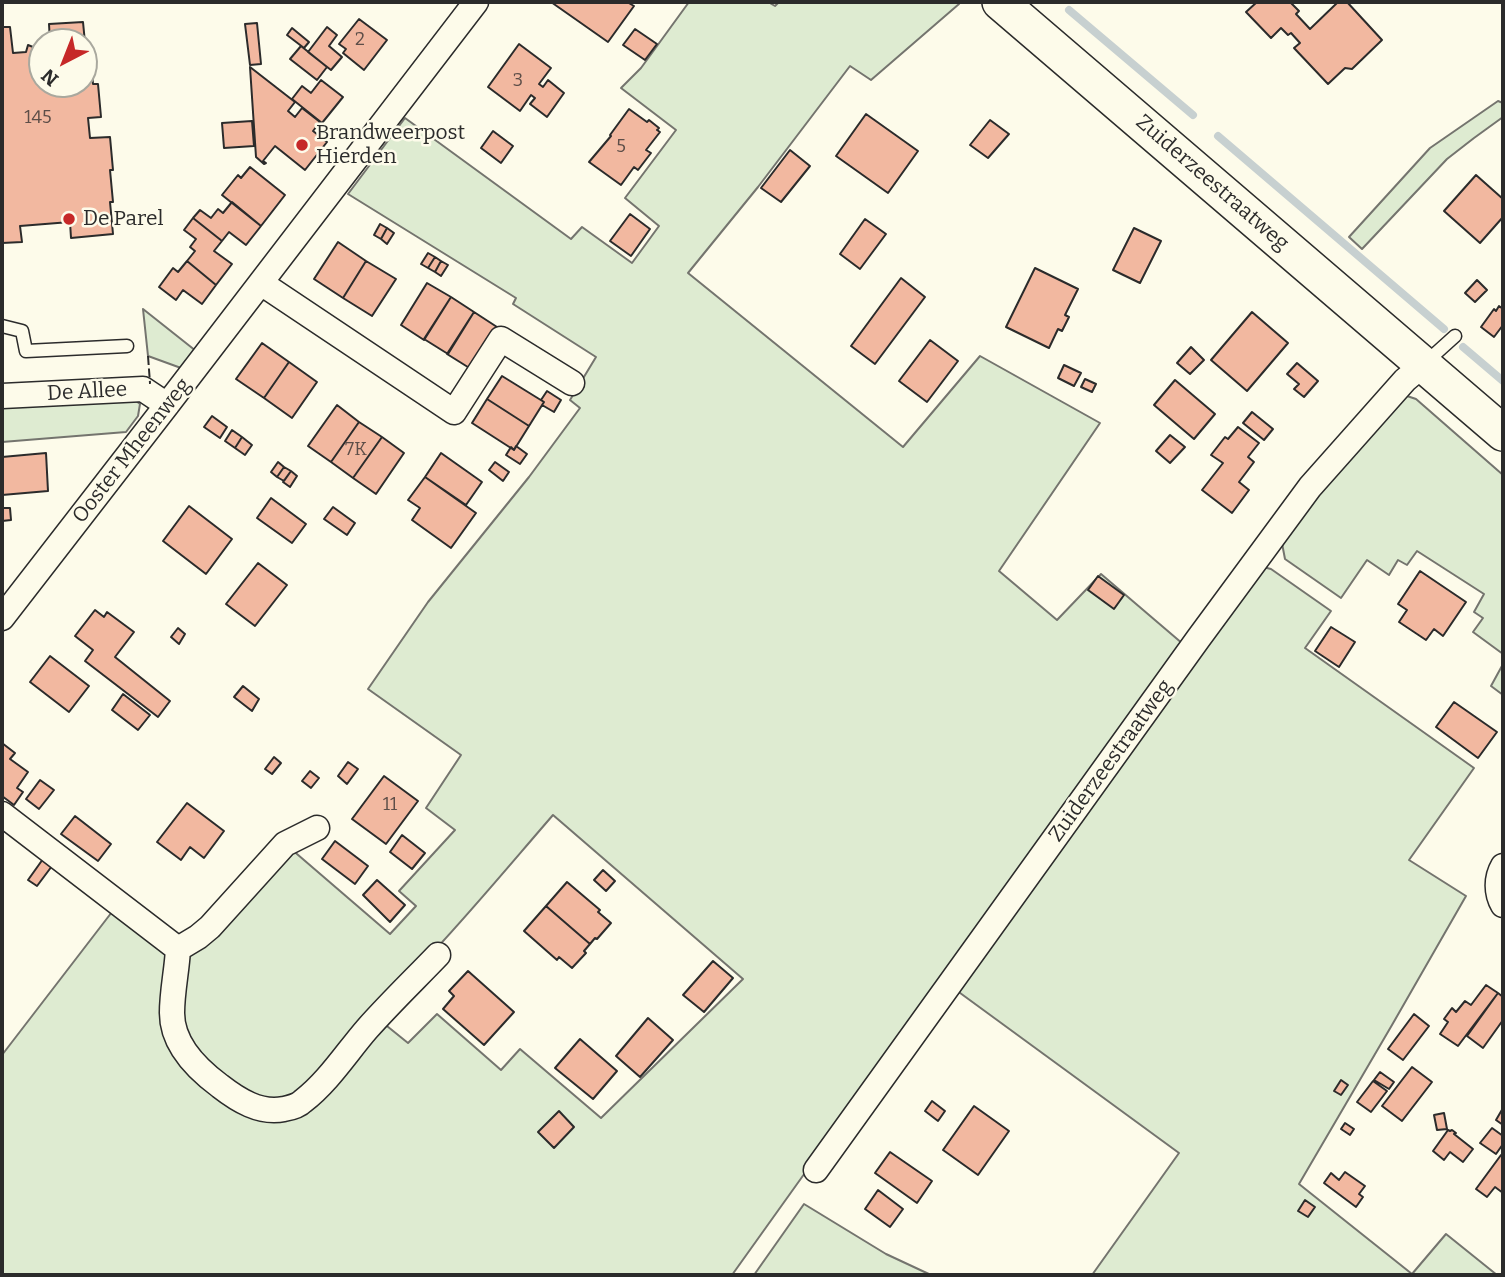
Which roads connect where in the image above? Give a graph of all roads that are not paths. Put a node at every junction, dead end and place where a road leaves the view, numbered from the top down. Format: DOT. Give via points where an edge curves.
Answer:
graph roads {
  1 [pos="476,2"];
  2 [pos="1000,2"];
  3 [pos="261,283"];
  4 [pos="2,326"];
  5 [pos="1455,336"];
  6 [pos="127,346"];
  7 [pos="1423,365"];
  8 [pos="572,383"];
  9 [pos="2,396"];
  10 [pos="167,405"];
  11 [pos="1503,433"];
  12 [pos="2,618"];
  13 [pos="2,814"];
  14 [pos="317,828"];
  15 [pos="1503,866"];
  16 [pos="1503,905"];
  17 [pos="178,948"];
  18 [pos="438,955"];
  19 [pos="816,1170"];
  1 -- 3 [label="street, Ooster Mheenweg"];
  2 -- 7 [label="main road, Zuiderzeestraatweg"];
  3 -- 8 [label="street" via="454,412 501,339"];
  3 -- 10 [label="street, Ooster Mheenweg"];
  4 -- 6 [label="lane" via="22,331 26,351"];
  5 -- 7 [label="lane"];
  7 -- 11 [label="main road, Zuiderzeestraatweg"];
  7 -- 19 [label="street, Zuiderzeestraatweg" via="1310,486"];
  9 -- 10 [label="street, De Allee" via="144,389"];
  10 -- 12 [label="street, Ooster Mheenweg"];
  13 -- 17 [label="street"];
  14 -- 17 [label="street" via="285,844 210,927"];
  15 -- 16 [label="street" via="1498,896"];
  17 -- 18 [label="street" via="172,1016 186,1054 230,1094 273,1110 302,1102"];
}
